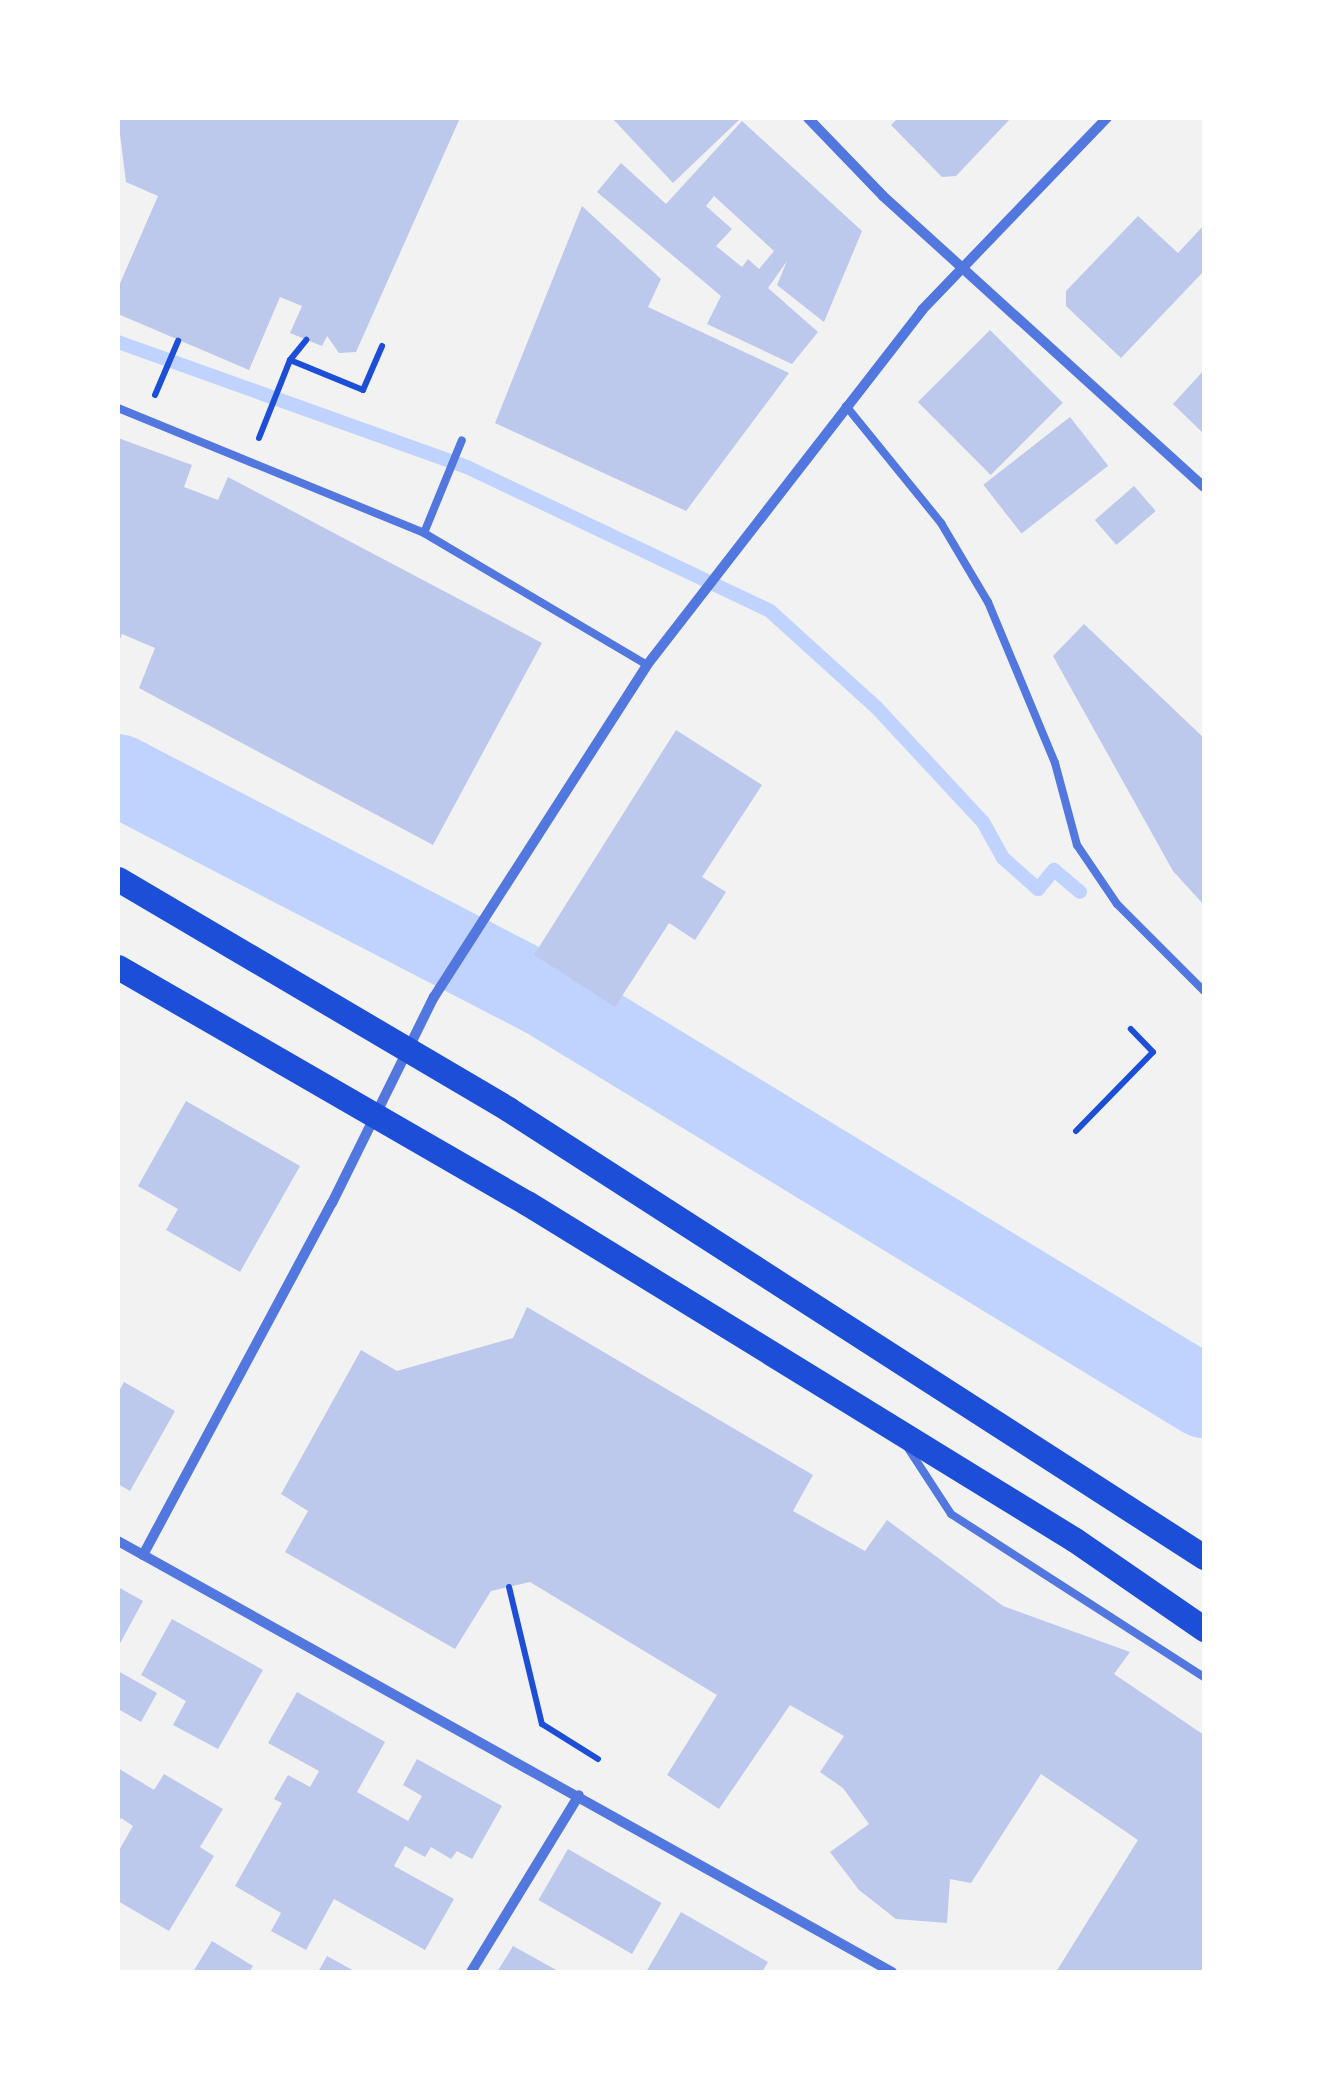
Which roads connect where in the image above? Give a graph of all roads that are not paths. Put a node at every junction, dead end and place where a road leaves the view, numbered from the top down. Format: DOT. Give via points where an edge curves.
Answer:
graph roads {
  1 [pos="808,118"];
  2 [pos="1107,118"];
  3 [pos="961,267"];
  4 [pos="846,406"];
  5 [pos="118,408"];
  6 [pos="462,440"];
  7 [pos="1204,487"];
  8 [pos="424,533"];
  9 [pos="648,665"];
  10 [pos="118,879"];
  11 [pos="118,967"];
  12 [pos="1204,991"];
  13 [pos="406,1050"];
  14 [pos="374,1116"];
  15 [pos="894,1428"];
  16 [pos="118,1541"];
  17 [pos="143,1555"];
  18 [pos="1204,1557"];
  19 [pos="1204,1629"];
  20 [pos="1204,1678"];
  21 [pos="579,1795"];
  22 [pos="471,1972"];
  23 [pos="892,1972"];
  1 -- 3 [label="street"];
  2 -- 3 [label="street"];
  3 -- 4 [label="street"];
  3 -- 7 [label="street"];
  4 -- 9 [label="street"];
  4 -- 12 [label="lane" via="941,523 988,602 1055,763 1077,844 1117,904"];
  5 -- 8 [label="lane"];
  6 -- 8 [label="lane"];
  8 -- 9 [label="lane"];
  9 -- 13 [label="street" via="487,906"];
  10 -- 13 [label="main road"];
  11 -- 14 [label="main road"];
  13 -- 14 [label="street"];
  13 -- 18 [label="main road"];
  14 -- 15 [label="main road"];
  14 -- 17 [label="street"];
  15 -- 19 [label="main road"];
  15 -- 20 [label="lane" via="951,1514"];
  16 -- 17 [label="street"];
  17 -- 21 [label="street"];
  21 -- 22 [label="street"];
  21 -- 23 [label="street"];
}
